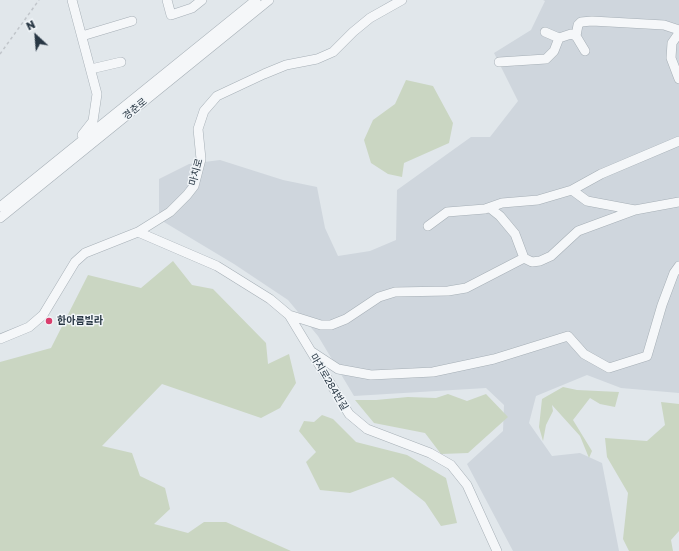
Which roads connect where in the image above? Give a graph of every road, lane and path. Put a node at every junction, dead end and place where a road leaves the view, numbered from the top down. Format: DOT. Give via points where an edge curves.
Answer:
graph roads {
  1 [pos="39,0"];
  2 [pos="72,0"];
  3 [pos="167,0"];
  4 [pos="202,0"];
  5 [pos="256,0"];
  6 [pos="269,0"];
  7 [pos="402,0"];
  8 [pos="132,21"];
  9 [pos="545,32"];
  10 [pos="679,32"];
  11 [pos="82,36"];
  12 [pos="576,36"];
  13 [pos="560,38"];
  14 [pos="585,51"];
  15 [pos="0,54"];
  16 [pos="121,62"];
  17 [pos="499,62"];
  18 [pos="92,69"];
  19 [pos="679,78"];
  20 [pos="679,141"];
  21 [pos="31,182"];
  22 [pos="572,190"];
  23 [pos="679,202"];
  24 [pos="0,207"];
  25 [pos="490,208"];
  26 [pos="635,210"];
  27 [pos="0,218"];
  28 [pos="428,226"];
  29 [pos="138,232"];
  30 [pos="524,258"];
  31 [pos="679,266"];
  32 [pos="289,315"];
  33 [pos="0,339"];
  34 [pos="310,351"];
  35 [pos="497,551"];
  1 -- 15 [label="path"];
  2 -- 11 [label="street"];
  3 -- 4 [label="street" via="171,15 192,8"];
  5 -- 21 [label="street, 경춘로"];
  6 -- 27 [label="street, 경춘로"];
  7 -- 29 [label="street, 마치로" via="365,23 333,52 317,59 286,65 217,96 204,110 198,129 201,159 194,186 170,212"];
  8 -- 11 [label="street"];
  9 -- 13 [label="street"];
  10 -- 12 [label="street" via="664,25 592,21 581,22"];
  10 -- 19 [label="street" via="672,43 671,58"];
  11 -- 18 [label="street"];
  12 -- 13 [label="street" via="571,34"];
  12 -- 14 [label="street"];
  13 -- 17 [label="street" via="554,51 546,59"];
  16 -- 18 [label="street"];
  18 -- 21 [label="street" via="97,94 93,121 87,131"];
  20 -- 22 [label="street" via="601,174"];
  21 -- 24 [label="street, 경춘로"];
  22 -- 25 [label="street" via="538,200 502,203"];
  22 -- 26 [label="street" via="587,201"];
  23 -- 26 [label="street"];
  25 -- 28 [label="street" via="447,212"];
  25 -- 30 [label="street" via="515,234"];
  26 -- 30 [label="street" via="578,231 551,256 540,261 532,262"];
  29 -- 32 [label="street, 마치로284번길" via="217,266 270,299"];
  29 -- 33 [label="street, 마치로" via="85,253 75,262 43,316 29,327"];
  30 -- 32 [label="street" via="466,288 448,292 395,292 331,325 321,325"];
  31 -- 34 [label="street" via="662,305 647,356 610,368 584,354 568,336 494,359 433,372 371,375 338,369"];
  32 -- 34 [label="street, 마치로284번길"];
  34 -- 35 [label="street, 마치로284번길" via="349,414 367,429 430,453 451,465 467,485"];
}
